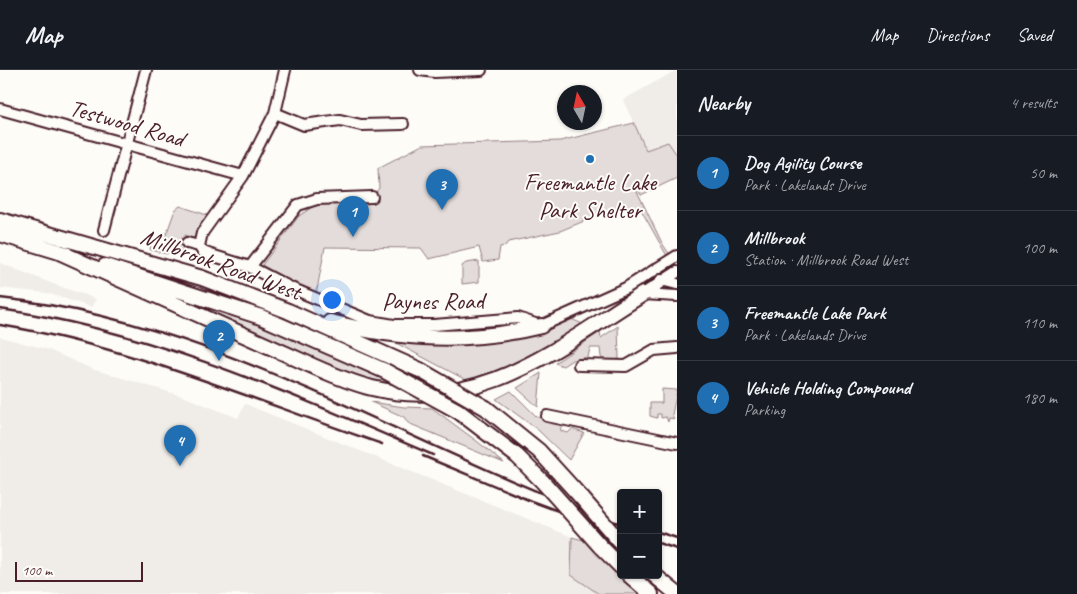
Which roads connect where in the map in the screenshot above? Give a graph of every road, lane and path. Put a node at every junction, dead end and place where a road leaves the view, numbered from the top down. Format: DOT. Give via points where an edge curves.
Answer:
graph roads {
  1 [pos="146,70"];
  2 [pos="285,70"];
  3 [pos="420,70"];
  4 [pos="481,70"];
  5 [pos="435,71"];
  6 [pos="0,109"];
  7 [pos="274,112"];
  8 [pos="403,124"];
  9 [pos="127,144"];
  10 [pos="243,176"];
  11 [pos="372,197"];
  12 [pos="0,220"];
  13 [pos="104,230"];
  14 [pos="0,234"];
  15 [pos="187,244"];
  16 [pos="199,246"];
  17 [pos="56,251"];
  18 [pos="677,256"];
  19 [pos="250,267"];
  20 [pos="677,272"];
  21 [pos="664,280"];
  22 [pos="677,284"];
  23 [pos="641,287"];
  24 [pos="677,296"];
  25 [pos="288,311"];
  26 [pos="541,326"];
  27 [pos="677,348"];
  28 [pos="595,354"];
  29 [pos="579,365"];
  30 [pos="595,366"];
  31 [pos="547,416"];
  32 [pos="677,443"];
  33 [pos="617,538"];
  34 [pos="617,563"];
  35 [pos="634,579"];
  36 [pos="659,579"];
  37 [pos="651,594"];
  38 [pos="677,594"];
  1 -- 9 [label="street"];
  2 -- 7 [label="street"];
  3 -- 5 [label="street"];
  4 -- 5 [label="street"];
  6 -- 9 [label="street, Testwood Road"];
  7 -- 8 [label="street" via="304,125 340,120 361,126"];
  7 -- 10 [label="street"];
  9 -- 10 [label="street, Testwood Road"];
  9 -- 13 [label="street"];
  10 -- 16 [label="street" via="202,233"];
  11 -- 19 [label="street" via="317,199 298,205"];
  12 -- 25 [label="highway, Millbrook Road West" via="180,270"];
  14 -- 17 [label="highway, Millbrook Road West"];
  15 -- 16 [label="street, Paynes Road"];
  16 -- 19 [label="street, Paynes Road" via="203,252"];
  17 -- 23 [label="highway" via="315,367 358,384 403,393 455,392 497,380 535,361"];
  17 -- 34 [label="highway, Millbrook Road West, bridge" via="243,310 385,371 458,411 503,444 543,482"];
  18 -- 23 [label="street" via="652,270"];
  19 -- 26 [label="street, Paynes Road" via="305,295 370,321 420,325 526,319"];
  20 -- 21 [label="street"];
  21 -- 22 [label="street"];
  21 -- 23 [label="street"];
  23 -- 24 [label="street"];
  23 -- 26 [label="street"];
  25 -- 26 [label="highway" via="365,331 429,339 488,337"];
  25 -- 33 [label="highway, Millbrook Road West, bridge" via="420,370 486,408 539,451"];
  27 -- 30 [label="street" via="654,350 626,366"];
  28 -- 30 [label="street"];
  29 -- 30 [label="street"];
  31 -- 32 [label="street" via="567,424"];
  35 -- 37 [label="highway"];
  36 -- 38 [label="highway"];
}
